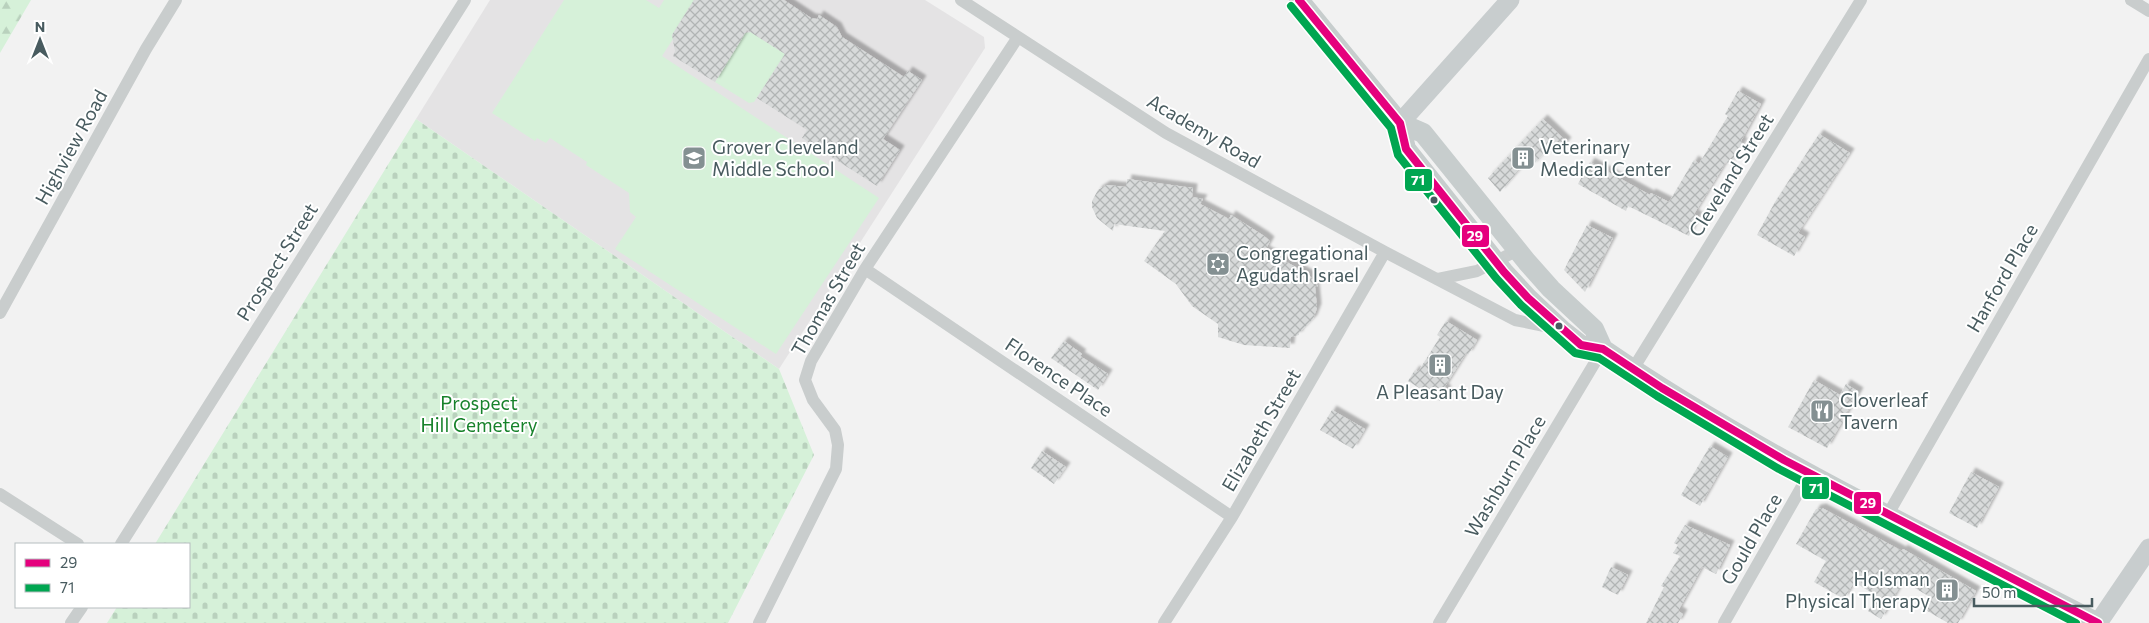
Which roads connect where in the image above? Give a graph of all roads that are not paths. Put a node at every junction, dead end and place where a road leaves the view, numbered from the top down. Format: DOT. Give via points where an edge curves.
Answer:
graph roads {
  1 [pos="176,0"];
  2 [pos="465,0"];
  3 [pos="961,0"];
  4 [pos="1299,0"];
  5 [pos="1510,0"];
  6 [pos="1861,0"];
  7 [pos="2130,0"];
  8 [pos="2149,12"];
  9 [pos="1018,37"];
  10 [pos="2149,59"];
  11 [pos="1400,124"];
  12 [pos="1518,250"];
  13 [pos="1385,252"];
  14 [pos="1495,261"];
  15 [pos="865,269"];
  16 [pos="1438,279"];
  17 [pos="0,314"];
  18 [pos="1562,330"];
  19 [pos="1603,349"];
  20 [pos="1633,370"];
  21 [pos="1809,474"];
  22 [pos="0,494"];
  23 [pos="1887,516"];
  24 [pos="1232,517"];
  25 [pos="76,543"];
  26 [pos="122,543"];
  27 [pos="2149,548"];
  28 [pos="81,608"];
  29 [pos="71,623"];
  30 [pos="759,623"];
  31 [pos="1164,623"];
  32 [pos="1439,623"];
  33 [pos="1724,623"];
  34 [pos="2098,623"];
  1 -- 17 [label="street, Highview Road"];
  2 -- 26 [label="street, Prospect Street"];
  3 -- 9 [label="street, Academy Road"];
  4 -- 11 [label="main road"];
  5 -- 11 [label="main road"];
  6 -- 20 [label="street, Cleveland Street"];
  7 -- 8 [label="street"];
  9 -- 13 [label="street, Academy Road" via="1166,133"];
  9 -- 15 [label="street, Thomas Street"];
  10 -- 23 [label="street, Hanford Place"];
  11 -- 12 [label="main road" via="1423,133"];
  11 -- 14 [label="main road" via="1406,149"];
  12 -- 14 [label="street"];
  12 -- 19 [label="main road" via="1551,289 1594,328"];
  13 -- 16 [label="street, Academy Road"];
  13 -- 24 [label="street, Elizabeth Street"];
  14 -- 16 [label="street" via="1478,271"];
  14 -- 18 [label="main road"];
  15 -- 24 [label="street, Florence Place"];
  15 -- 30 [label="street, Thomas Street" via="811,360 805,380 813,400 835,430 838,445 836,469"];
  16 -- 18 [label="street, Academy Road" via="1515,320"];
  18 -- 19 [label="main road" via="1581,345"];
  19 -- 20 [label="main road"];
  19 -- 32 [label="street, Washburn Place"];
  20 -- 21 [label="main road"];
  21 -- 23 [label="main road"];
  21 -- 33 [label="street, Gould Place"];
  22 -- 25 [label="street"];
  23 -- 34 [label="main road"];
  24 -- 31 [label="street, Elizabeth Street"];
  27 -- 34 [label="main road"];
  28 -- 29 [label="street"];
}
